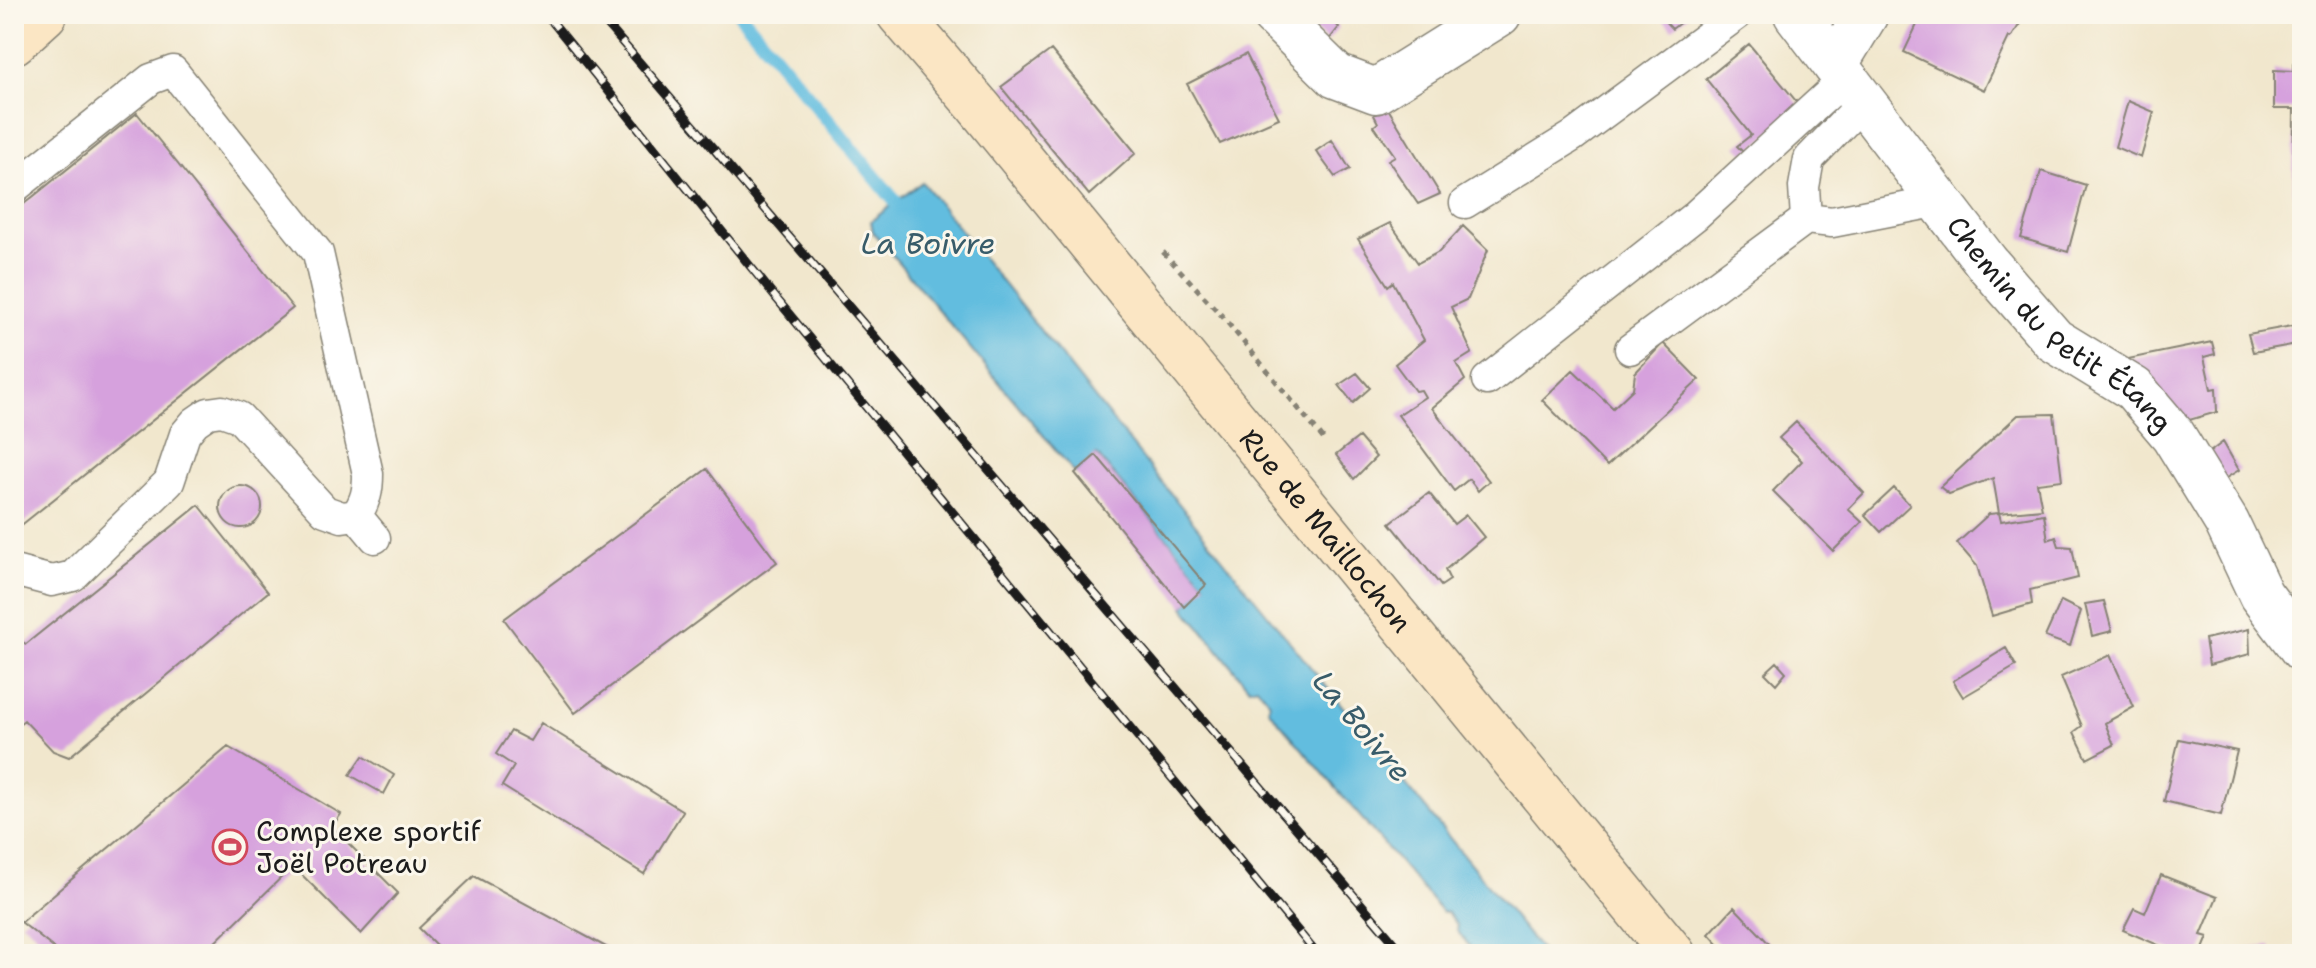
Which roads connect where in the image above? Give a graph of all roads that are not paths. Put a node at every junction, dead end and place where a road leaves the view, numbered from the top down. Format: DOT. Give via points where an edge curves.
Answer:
graph roads {
  1 [pos="45,14"];
  2 [pos="879,14"];
  3 [pos="899,14"];
  4 [pos="1273,14"];
  5 [pos="1499,14"];
  6 [pos="1738,14"];
  7 [pos="1796,14"];
  8 [pos="1866,14"];
  9 [pos="14,42"];
  10 [pos="1848,82"];
  11 [pos="978,106"];
  12 [pos="14,188"];
  13 [pos="1940,201"];
  14 [pos="1465,203"];
  15 [pos="1806,219"];
  16 [pos="1630,349"];
  17 [pos="1487,380"];
  18 [pos="14,571"];
  19 [pos="2302,649"];
  20 [pos="1673,954"];
  1 -- 9 [label="street"];
  2 -- 11 [label="street, Rue de Maillochon"];
  3 -- 11 [label="street, Rue de Maillochon"];
  4 -- 5 [label="street" via="1336,76 1376,91"];
  6 -- 14 [label="lane" via="1573,136"];
  7 -- 10 [label="street, Chemin du Petit Étang"];
  8 -- 10 [label="street"];
  10 -- 13 [label="street, Chemin du Petit Étang"];
  10 -- 15 [label="lane" via="1809,159"];
  10 -- 17 [label="lane" via="1695,216"];
  11 -- 20 [label="street, Rue de Maillochon"];
  12 -- 18 [label="lane" via="151,79 173,71 318,253 368,474 366,526 325,511 239,417 208,413 185,434 169,482 73,576 52,581"];
  13 -- 15 [label="lane" via="1832,222"];
  13 -- 19 [label="street, Chemin du Petit Étang" via="2054,340 2134,389 2173,435 2227,523 2261,595"];
  15 -- 16 [label="lane"];
}
